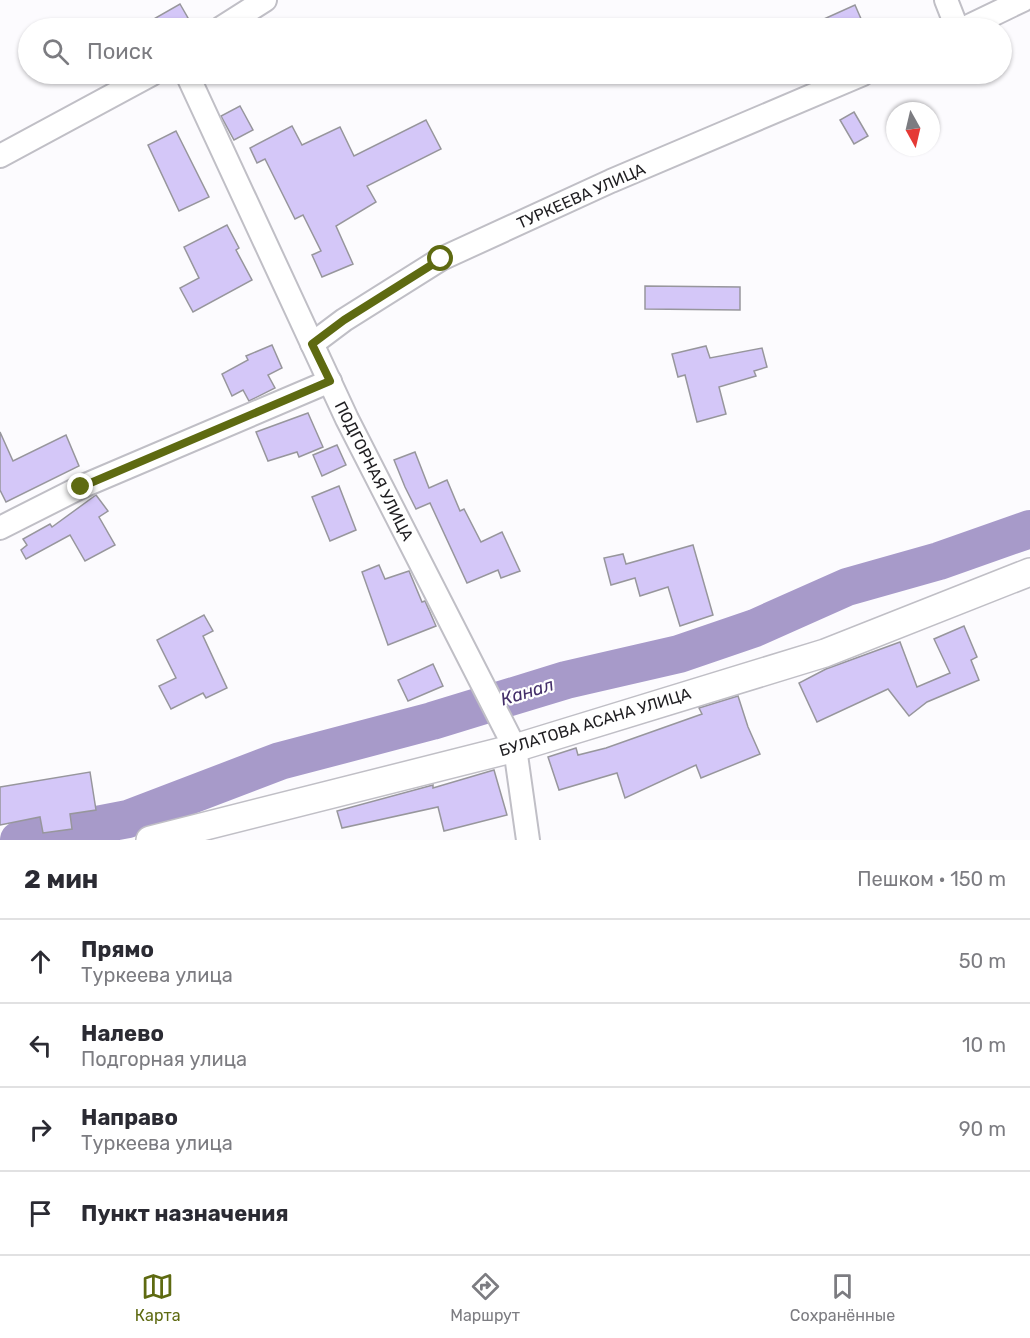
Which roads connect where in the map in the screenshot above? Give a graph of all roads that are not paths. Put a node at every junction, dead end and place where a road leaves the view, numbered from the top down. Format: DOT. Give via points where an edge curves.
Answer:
graph roads {
  1 [pos="265,0"];
  2 [pos="946,0"];
  3 [pos="1023,0"];
  4 [pos="237,18"];
  5 [pos="953,18"];
  6 [pos="986,18"];
  7 [pos="133,84"];
  8 [pos="192,84"];
  9 [pos="839,84"];
  10 [pos="0,156"];
  11 [pos="312,344"];
  12 [pos="330,381"];
  13 [pos="0,528"];
  14 [pos="1030,572"];
  15 [pos="515,748"];
  16 [pos="150,840"];
  17 [pos="528,840"];
  1 -- 4 [label="street"];
  2 -- 5 [label="street"];
  3 -- 6 [label="street"];
  7 -- 10 [label="street"];
  8 -- 11 [label="street, ПОДГОРНАЯ УЛИЦА"];
  9 -- 11 [label="street, ТУРКЕЕВА УЛИЦА" via="611,181 441,259"];
  11 -- 12 [label="street, ПОДГОРНАЯ УЛИЦА"];
  12 -- 13 [label="street" via="81,487"];
  12 -- 15 [label="street, ПОДГОРНАЯ УЛИЦА"];
  14 -- 15 [label="street, БУЛАТОВА АСАНА УЛИЦА" via="825,653"];
  15 -- 16 [label="street, БУЛАТОВА АСАНА УЛИЦА"];
  15 -- 17 [label="street, ПОДГОРНАЯ УЛИЦА"];
}
